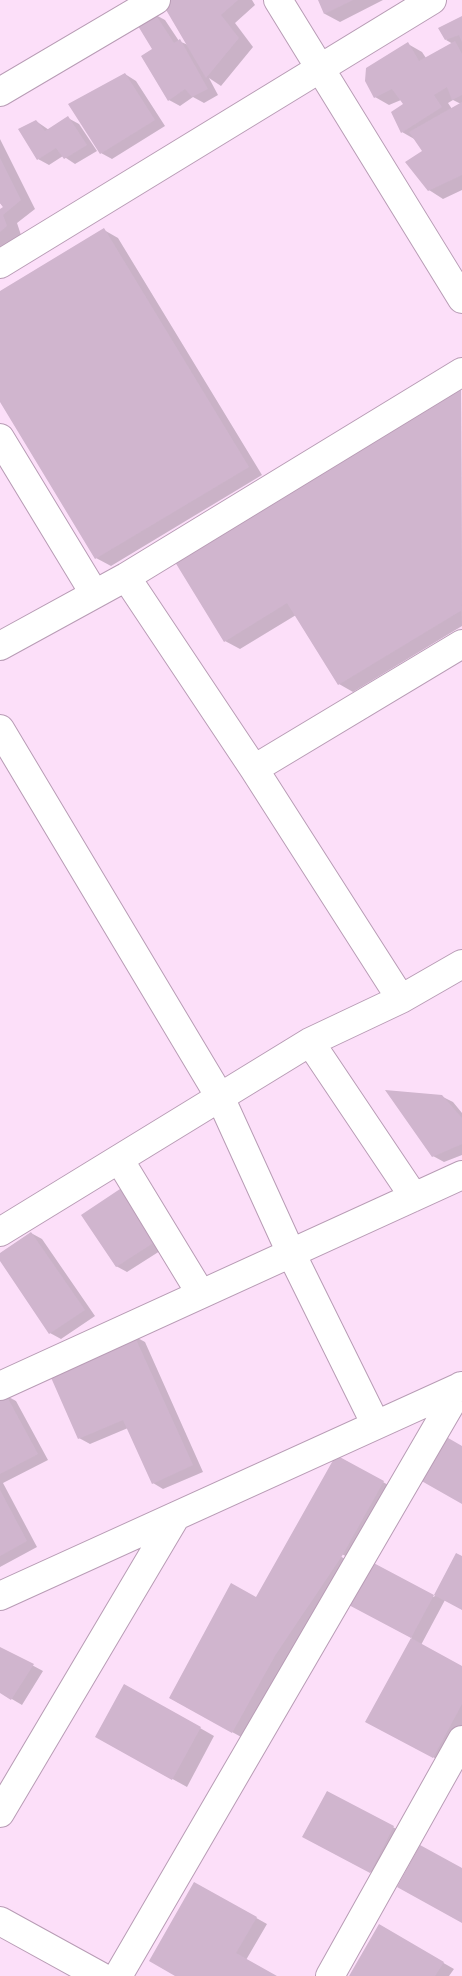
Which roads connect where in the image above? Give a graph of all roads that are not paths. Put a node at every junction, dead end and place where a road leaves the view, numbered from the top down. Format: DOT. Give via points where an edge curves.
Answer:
graph roads {
  1 [pos="156,0"];
  2 [pos="278,0"];
  3 [pos="432,0"];
  4 [pos="319,69"];
  5 [pos="0,92"];
  6 [pos="0,264"];
  7 [pos="462,299"];
  8 [pos="462,372"];
  9 [pos="0,438"];
  10 [pos="126,577"];
  11 [pos="94,593"];
  12 [pos="462,644"];
  13 [pos="0,646"];
  14 [pos="0,729"];
  15 [pos="254,770"];
  16 [pos="462,964"];
  17 [pos="402,1000"];
  18 [pos="310,1042"];
  19 [pos="220,1097"];
  20 [pos="119,1159"];
  21 [pos="462,1175"];
  22 [pos="414,1197"];
  23 [pos="0,1232"];
  24 [pos="291,1253"];
  25 [pos="201,1294"];
  26 [pos="0,1386"];
  27 [pos="461,1386"];
  28 [pos="376,1425"];
  29 [pos="176,1516"];
  30 [pos="0,1596"];
  31 [pos="462,1740"];
  32 [pos="0,1813"];
  33 [pos="0,1921"];
  34 [pos="100,1976"];
  35 [pos="118,1976"];
  36 [pos="330,1976"];
  1 -- 5 [label="street"];
  2 -- 4 [label="street"];
  3 -- 4 [label="street"];
  4 -- 6 [label="street"];
  4 -- 7 [label="street"];
  8 -- 10 [label="street"];
  9 -- 11 [label="street"];
  10 -- 11 [label="street"];
  10 -- 15 [label="street"];
  11 -- 13 [label="street"];
  12 -- 15 [label="street"];
  14 -- 19 [label="street"];
  15 -- 17 [label="street"];
  16 -- 17 [label="street"];
  17 -- 18 [label="street"];
  18 -- 19 [label="street"];
  18 -- 22 [label="street"];
  19 -- 20 [label="street"];
  19 -- 24 [label="street"];
  20 -- 23 [label="street"];
  20 -- 25 [label="street"];
  21 -- 22 [label="street"];
  22 -- 24 [label="street"];
  24 -- 25 [label="street"];
  24 -- 28 [label="street"];
  25 -- 26 [label="street"];
  27 -- 28 [label="street"];
  27 -- 35 [label="street"];
  28 -- 29 [label="street"];
  29 -- 30 [label="street"];
  29 -- 32 [label="street"];
  31 -- 36 [label="street"];
  33 -- 34 [label="street"];
}
